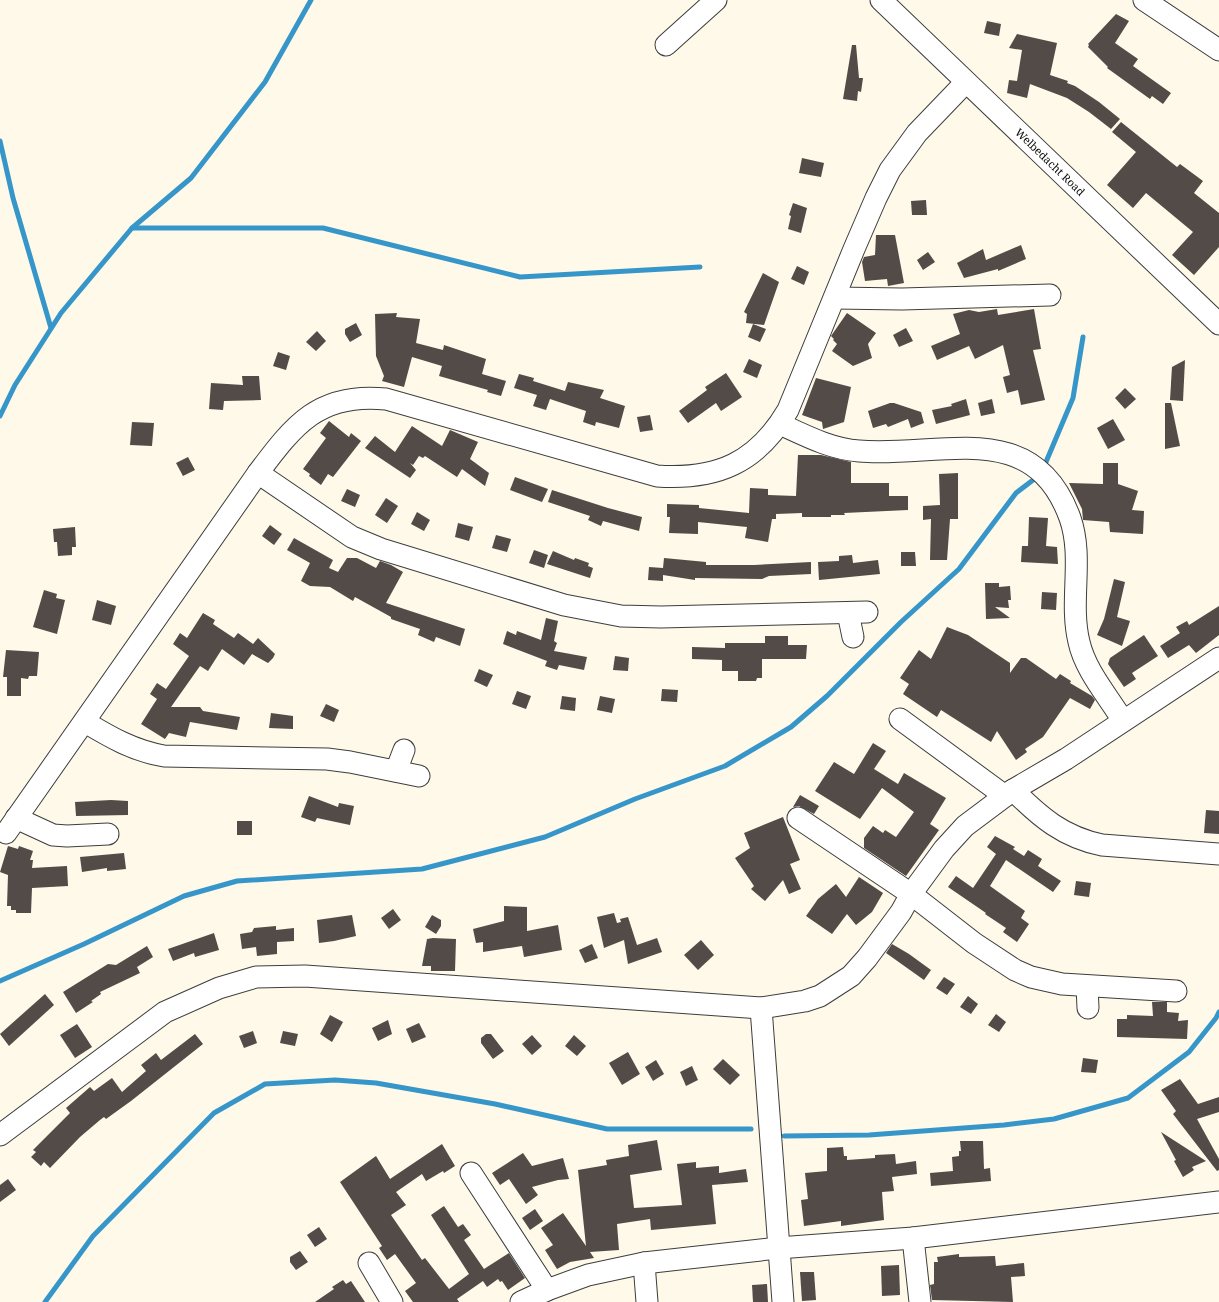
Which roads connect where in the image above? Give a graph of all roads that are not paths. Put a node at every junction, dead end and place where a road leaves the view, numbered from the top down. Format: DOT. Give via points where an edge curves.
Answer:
graph roads {
  1 [pos="716,0"];
  2 [pos="881,0"];
  3 [pos="1144,0"];
  4 [pos="666,45"];
  5 [pos="1219,50"];
  6 [pos="966,82"];
  7 [pos="1050,295"];
  8 [pos="835,298"];
  9 [pos="1219,324"];
  10 [pos="780,424"];
  11 [pos="258,473"];
  12 [pos="853,637"];
  13 [pos="1215,668"];
  14 [pos="900,719"];
  15 [pos="1123,720"];
  16 [pos="85,722"];
  17 [pos="404,750"];
  18 [pos="396,771"];
  19 [pos="419,776"];
  20 [pos="1009,793"];
  21 [pos="798,818"];
  22 [pos="108,834"];
  23 [pos="1219,854"];
  24 [pos="912,894"];
  25 [pos="1087,986"];
  26 [pos="1176,991"];
  27 [pos="761,1008"];
  28 [pos="1088,1008"];
  29 [pos="0,1135"];
  30 [pos="472,1173"];
  31 [pos="1219,1202"];
  32 [pos="913,1238"];
  33 [pos="778,1248"];
  34 [pos="369,1263"];
  35 [pos="644,1263"];
  36 [pos="547,1290"];
  37 [pos="392,1302"];
  38 [pos="521,1302"];
  39 [pos="647,1302"];
  40 [pos="783,1302"];
  41 [pos="920,1302"];
  1 -- 4 [label="street"];
  2 -- 6 [label="street, Welbedacht Road"];
  3 -- 5 [label="street"];
  6 -- 8 [label="street" via="917,133 890,170 872,205"];
  6 -- 9 [label="street, Welbedacht Road"];
  7 -- 8 [label="street"];
  8 -- 10 [label="street"];
  10 -- 11 [label="street" via="752,454 737,462 715,473 678,478 643,474 413,406 386,399 365,398 331,405 306,417"];
  10 -- 15 [label="street" via="821,443 849,450 998,450 1016,456 1039,472 1064,504 1072,528 1075,547 1076,629 1083,654"];
  11 -- 12 [label="street" via="352,537 381,549 584,610 621,616 661,617 857,612"];
  11 -- 16 [label="street"];
  13 -- 15 [label="street"];
  14 -- 20 [label="street"];
  15 -- 20 [label="street" via="1066,759"];
  16 -- 18 [label="street" via="128,746 164,756 300,757 350,762"];
  16 -- 22 [label="street" via="11,825 53,835"];
  17 -- 18 [label="street"];
  18 -- 19 [label="street"];
  20 -- 23 [label="street" via="1074,838 1102,845"];
  20 -- 24 [label="street" via="954,837"];
  21 -- 24 [label="street"];
  24 -- 25 [label="street" via="974,943 1016,970 1044,981"];
  24 -- 27 [label="street" via="867,958 851,976 820,996"];
  25 -- 26 [label="street"];
  25 -- 28 [label="street"];
  27 -- 29 [label="street" via="305,976 256,977 219,988 165,1012"];
  27 -- 33 [label="street"];
  30 -- 36 [label="street"];
  31 -- 32 [label="street"];
  32 -- 33 [label="street"];
  32 -- 41 [label="street"];
  33 -- 35 [label="street"];
  33 -- 40 [label="street"];
  34 -- 37 [label="street"];
  35 -- 36 [label="street" via="588,1275"];
  35 -- 39 [label="street"];
  36 -- 38 [label="street"];
}
